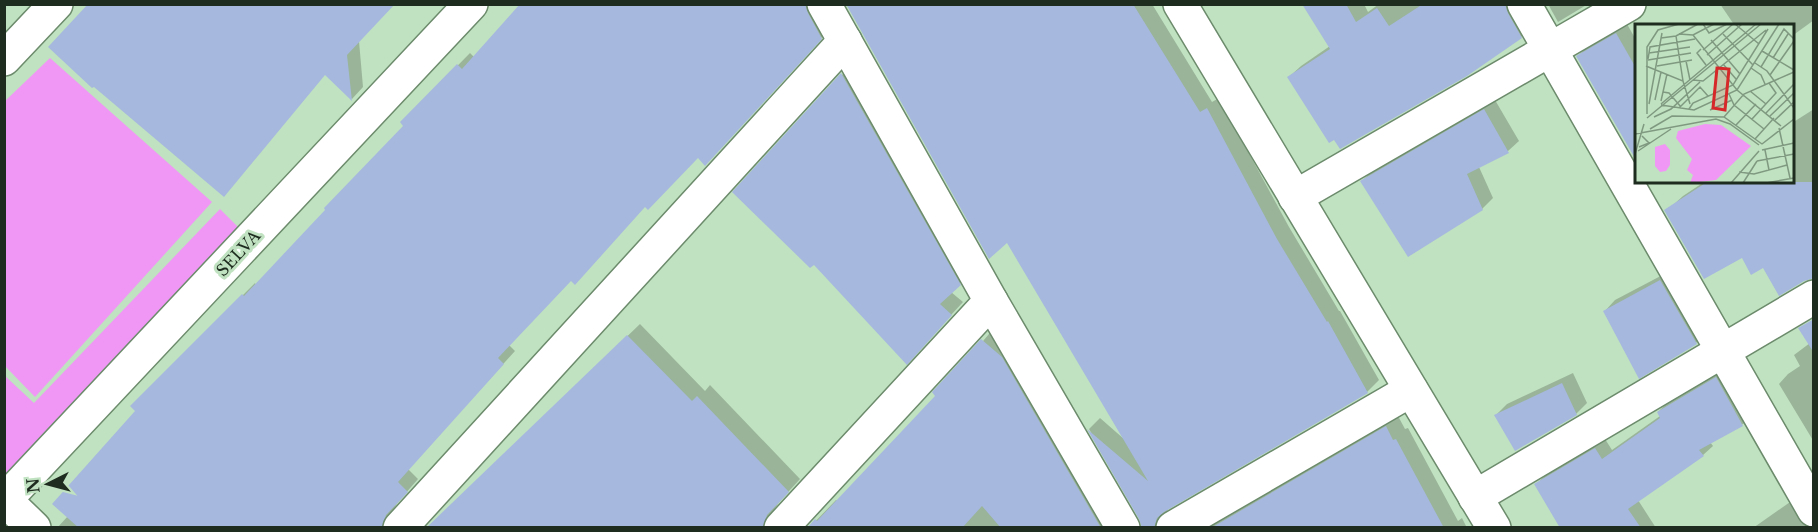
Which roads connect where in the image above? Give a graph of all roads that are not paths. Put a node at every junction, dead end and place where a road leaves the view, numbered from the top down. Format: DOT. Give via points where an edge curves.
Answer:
graph roads {
  1 [pos="56,4"];
  2 [pos="471,4"];
  3 [pos="824,4"];
  4 [pos="1180,4"];
  5 [pos="1524,4"];
  6 [pos="1629,4"];
  7 [pos="845,41"];
  8 [pos="1550,50"];
  9 [pos="4,59"];
  10 [pos="1295,197"];
  11 [pos="1814,297"];
  12 [pos="991,301"];
  13 [pos="1722,351"];
  14 [pos="1411,390"];
  15 [pos="1475,496"];
  16 [pos="5,500"];
  17 [pos="1814,510"];
  18 [pos="34,528"];
  19 [pos="400,528"];
  20 [pos="781,528"];
  21 [pos="1123,528"];
  22 [pos="1173,528"];
  23 [pos="1494,528"];
  1 -- 9 [label="street"];
  2 -- 16 [label="street, SELVA"];
  3 -- 7 [label="street"];
  4 -- 10 [label="street"];
  5 -- 8 [label="street"];
  6 -- 8 [label="street"];
  7 -- 12 [label="street"];
  7 -- 19 [label="street"];
  8 -- 10 [label="street"];
  8 -- 13 [label="street"];
  10 -- 14 [label="street"];
  11 -- 13 [label="street"];
  12 -- 20 [label="street"];
  12 -- 21 [label="street"];
  13 -- 15 [label="street"];
  13 -- 17 [label="street"];
  14 -- 15 [label="street"];
  14 -- 22 [label="street"];
  15 -- 23 [label="street"];
  16 -- 18 [label="street"];
}
